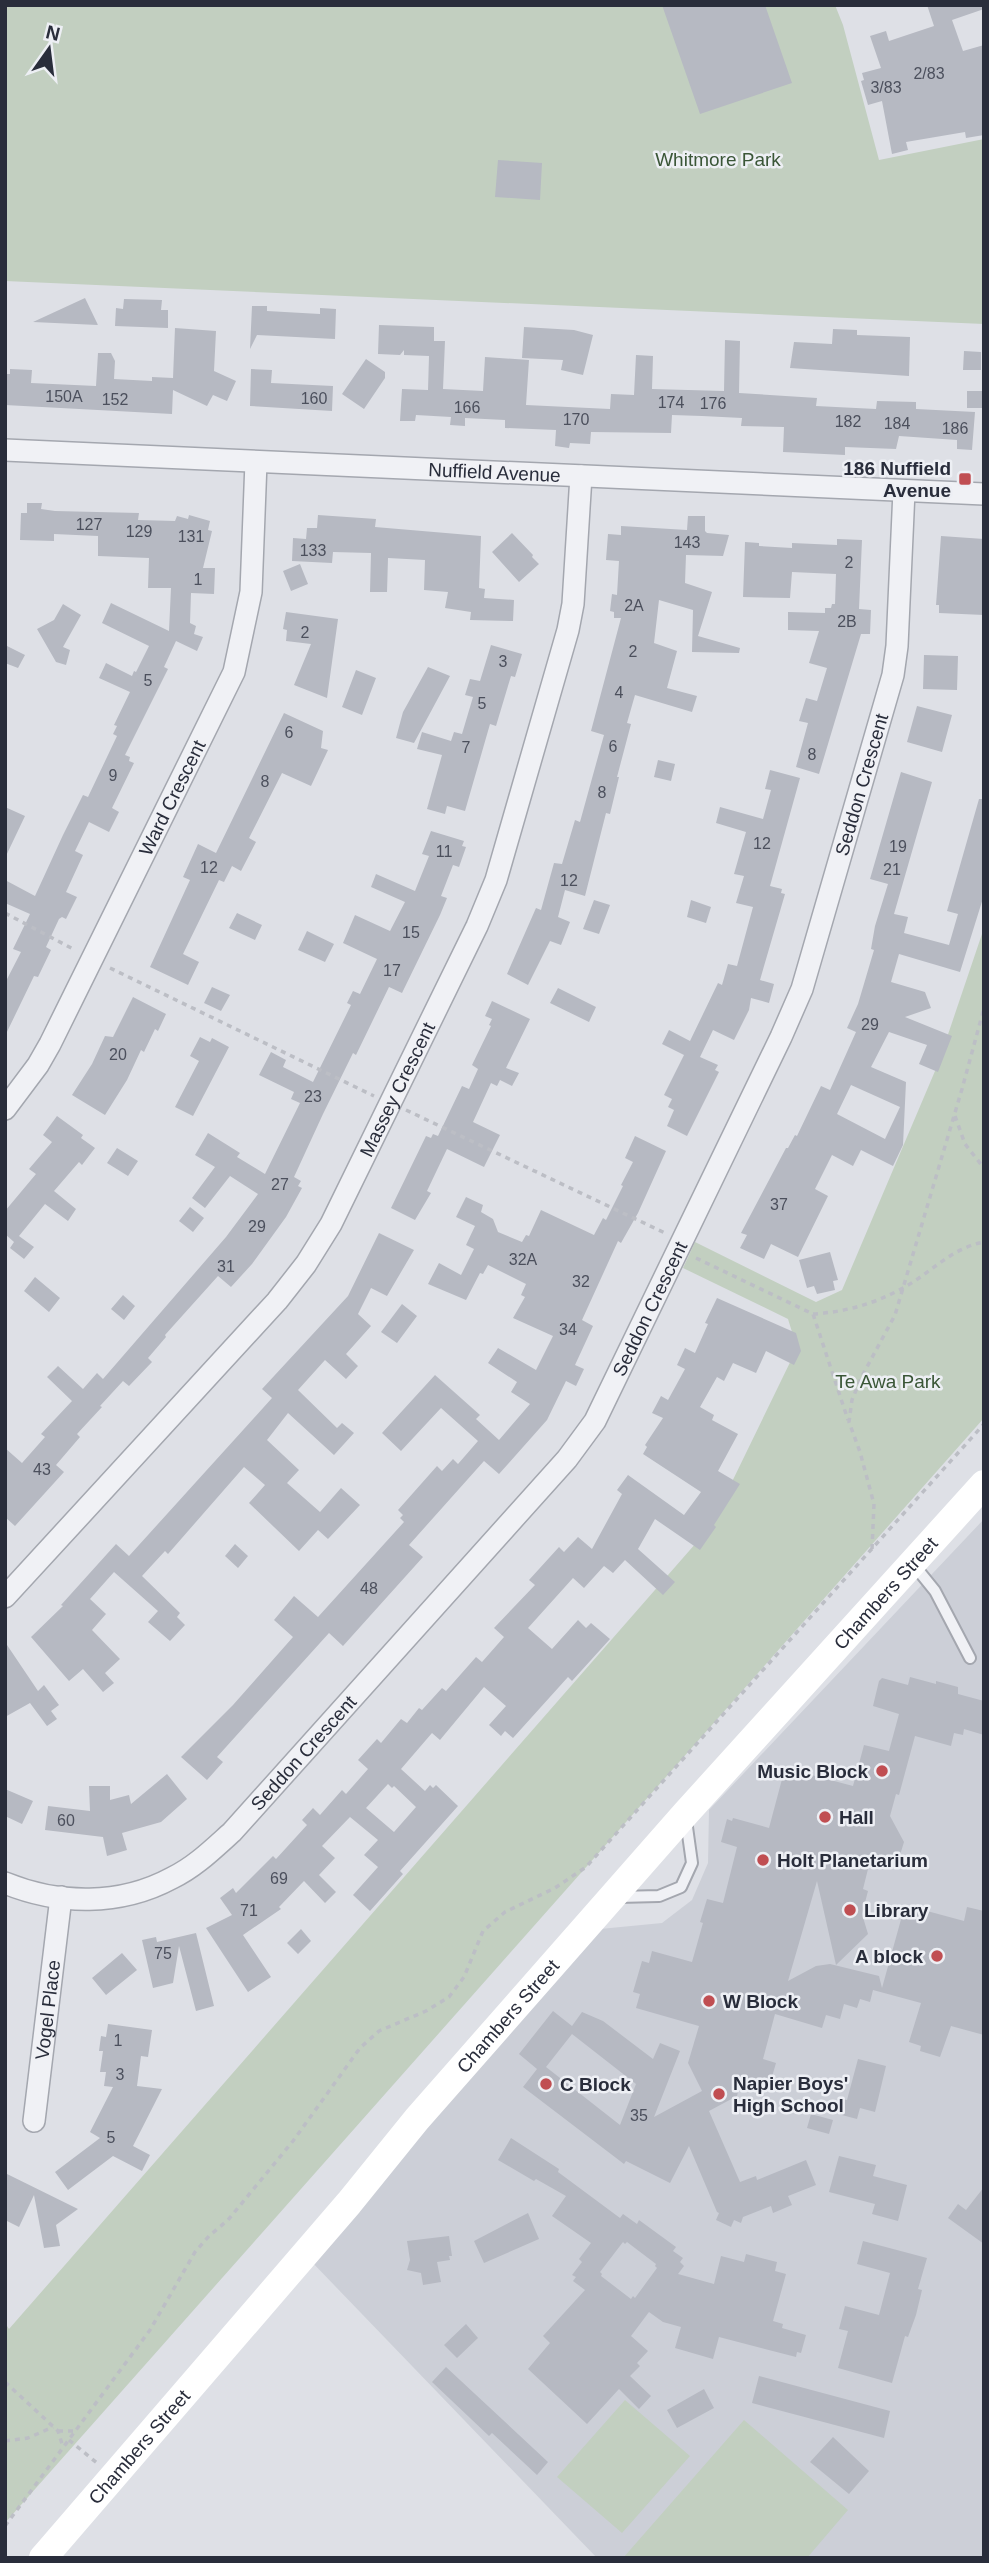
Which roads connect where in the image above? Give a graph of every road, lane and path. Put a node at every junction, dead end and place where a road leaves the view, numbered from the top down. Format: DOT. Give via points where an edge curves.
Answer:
graph roads {
  1 [pos="5,450"];
  2 [pos="256,462"];
  3 [pos="581,477"];
  4 [pos="904,491"];
  5 [pos="984,494"];
  6 [pos="5,914"];
  7 [pos="90,960"];
  8 [pos="984,1008"];
  9 [pos="391,1103"];
  10 [pos="5,1109"];
  11 [pos="954,1114"];
  12 [pos="984,1168"];
  13 [pos="984,1242"];
  14 [pos="681,1245"];
  15 [pos="904,1288"];
  16 [pos="813,1314"];
  17 [pos="849,1422"];
  18 [pos="984,1424"];
  19 [pos="984,1484"];
  20 [pos="872,1549"];
  21 [pos="912,1563"];
  22 [pos="5,1597"];
  23 [pos="971,1658"];
  24 [pos="686,1814"];
  25 [pos="5,1883"];
  26 [pos="61,1897"];
  27 [pos="611,1898"];
  28 [pos="34,2121"];
  29 [pos="5,2382"];
  30 [pos="55,2429"];
  31 [pos="76,2431"];
  32 [pos="69,2440"];
  33 [pos="5,2441"];
  34 [pos="63,2448"];
  35 [pos="113,2476"];
  36 [pos="5,2526"];
  37 [pos="43,2558"];
  1 -- 2 [label="street, Nuffield Avenue"];
  2 -- 3 [label="street, Nuffield Avenue"];
  2 -- 7 [label="street, Ward Crescent" via="250,592 234,671"];
  3 -- 4 [label="street, Nuffield Avenue"];
  3 -- 9 [label="street, Massey Crescent" via="568,630 496,880"];
  4 -- 5 [label="street, Nuffield Avenue"];
  4 -- 14 [label="street, Seddon Crescent" via="893,675 818,943 781,1037"];
  6 -- 7 [label="path"];
  7 -- 9 [label="path"];
  7 -- 10 [label="street, Ward Crescent" via="38,1065"];
  8 -- 11 [label="path"];
  9 -- 14 [label="path"];
  9 -- 22 [label="street, Massey Crescent" via="306,1264"];
  11 -- 12 [label="path" via="965,1144"];
  11 -- 15 [label="path"];
  13 -- 15 [label="path" via="944,1259"];
  14 -- 16 [label="path"];
  14 -- 26 [label="street, Seddon Crescent" via="588,1431 232,1832 194,1864 151,1888 98,1900"];
  15 -- 16 [label="path" via="842,1312"];
  15 -- 17 [label="path" via="895,1315 861,1378"];
  16 -- 17 [label="path"];
  17 -- 20 [label="path" via="873,1504"];
  18 -- 20 [label="path"];
  19 -- 21 [label="main road, Chambers Street"];
  20 -- 31 [label="path" via="586,1867 505,1912 484,1931 464,1977 449,1997 379,2031 360,2048 277,2161 195,2252 150,2330"];
  21 -- 23 [label="lane" via="935,1591"];
  21 -- 24 [label="main road, Chambers Street"];
  24 -- 27 [label="main road, Chambers Street"];
  24 -- 27 [label="lane" via="692,1863 681,1886 659,1896"];
  25 -- 26 [label="street, Seddon Crescent"];
  26 -- 28 [label="street, Vogel Place"];
  27 -- 35 [label="main road, Chambers Street"];
  29 -- 30 [label="path"];
  30 -- 31 [label="path"];
  30 -- 33 [label="path"];
  30 -- 34 [label="path"];
  31 -- 32 [label="path"];
  32 -- 34 [label="path"];
  32 -- 35 [label="path"];
  34 -- 36 [label="path"];
  35 -- 37 [label="main road, Chambers Street"];
}
